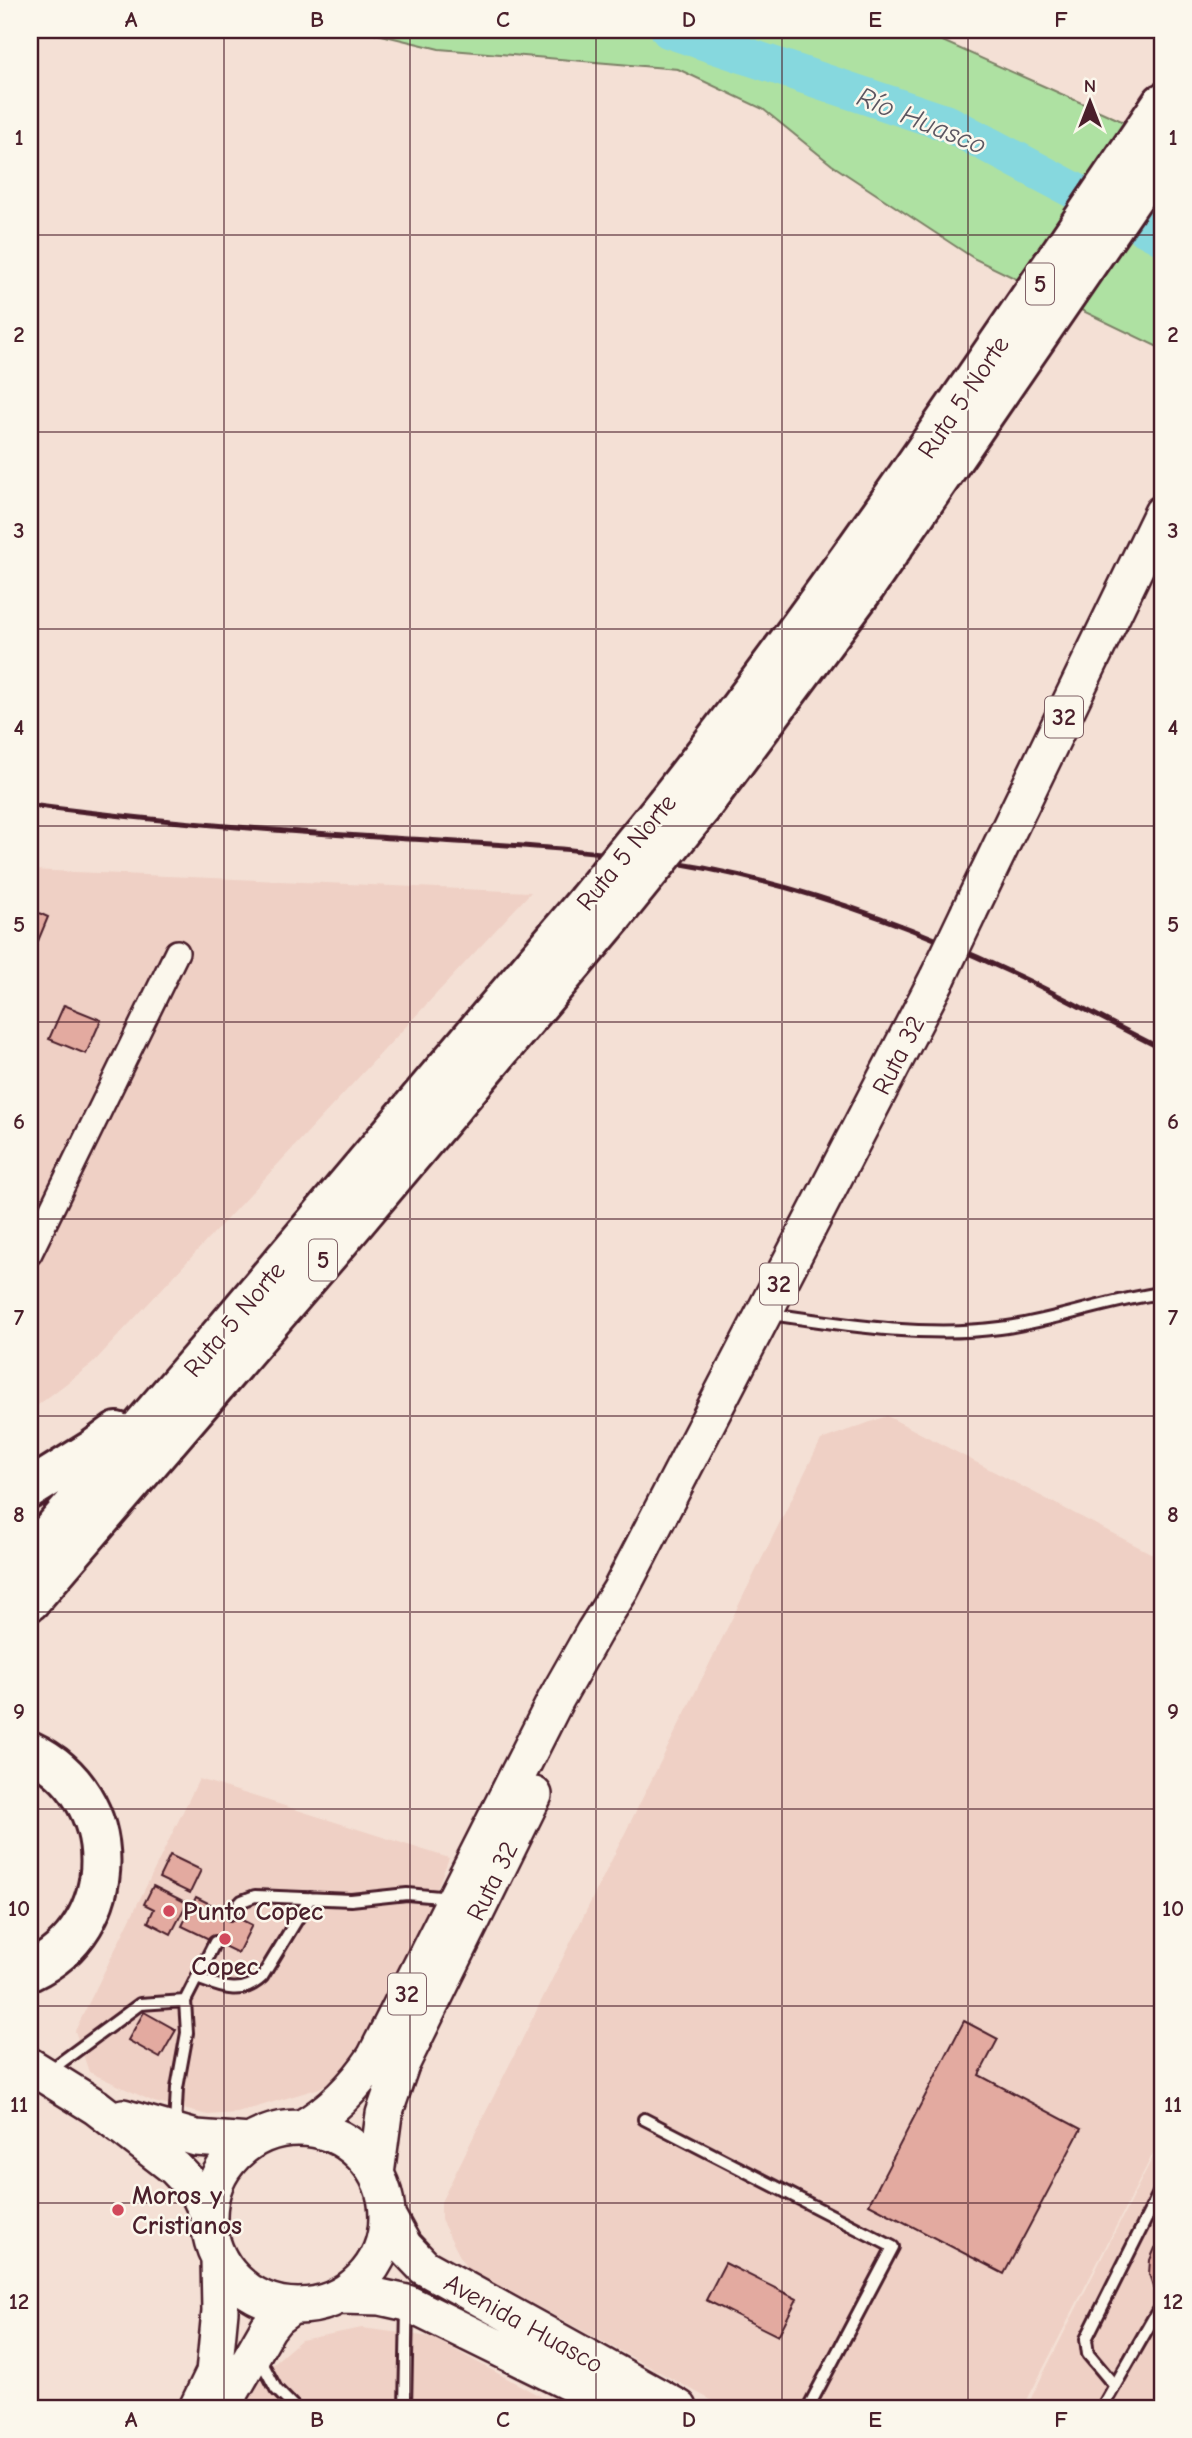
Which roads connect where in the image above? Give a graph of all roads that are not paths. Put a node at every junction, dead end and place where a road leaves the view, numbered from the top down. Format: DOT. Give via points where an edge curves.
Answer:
graph roads {
  1 [pos="1162,103"];
  2 [pos="1162,155"];
  3 [pos="930,470"];
  4 [pos="1160,517"];
  5 [pos="600,909"];
  6 [pos="177,952"];
  7 [pos="30,1253"];
  8 [pos="1162,1293"];
  9 [pos="764,1313"];
  10 [pos="212,1345"];
  11 [pos="30,1489"];
  12 [pos="30,1556"];
  13 [pos="30,1601"];
  14 [pos="30,1751"];
  15 [pos="310,1898"];
  16 [pos="466,1905"];
  17 [pos="230,1914"];
  18 [pos="215,1942"];
  19 [pos="30,1971"];
  20 [pos="197,1978"];
  21 [pos="185,2001"];
  22 [pos="34,2070"];
  23 [pos="96,2107"];
  24 [pos="644,2119"];
  25 [pos="302,2128"];
  26 [pos="175,2133"];
  27 [pos="250,2142"];
  28 [pos="376,2174"];
  29 [pos="1162,2187"];
  30 [pos="209,2216"];
  31 [pos="388,2217"];
  32 [pos="219,2258"];
  33 [pos="339,2296"];
  34 [pos="407,2303"];
  35 [pos="292,2306"];
  36 [pos="1157,2312"];
  37 [pos="256,2347"];
  38 [pos="1114,2385"];
  39 [pos="197,2408"];
  40 [pos="222,2408"];
  41 [pos="295,2408"];
  42 [pos="405,2408"];
  43 [pos="621,2408"];
  44 [pos="679,2408"];
  45 [pos="808,2408"];
  46 [pos="1102,2408"];
  1 -- 3 [label="highway, Ruta 5 Norte / 5"];
  2 -- 3 [label="highway, Ruta 5 Norte / 5"];
  3 -- 5 [label="highway, Ruta 5 Norte / 5, bridge" via="820,650 683,805"];
  4 -- 9 [label="main road, Ruta 32 / 32, bridge" via="938,977"];
  5 -- 10 [label="highway, Ruta 5 Norte / 5"];
  5 -- 13 [label="highway, Ruta 5 Norte / 5" via="331,1251"];
  6 -- 7 [label="street"];
  8 -- 9 [label="lane" via="1034,1322 965,1331 876,1327"];
  9 -- 16 [label="main road, Ruta 32 / 32" via="620,1591 573,1714"];
  10 -- 11 [label="highway" via="104,1441"];
  10 -- 12 [label="highway, Ruta 5 Norte / 5"];
  14 -- 19 [label="highway" via="64,1774 84,1798 98,1831 102,1861 96,1896 82,1926 60,1951"];
  15 -- 16 [label="lane" via="407,1894"];
  15 -- 17 [label="lane" via="255,1896 242,1900"];
  15 -- 20 [label="lane" via="257,1982 235,1990"];
  16 -- 25 [label="main road, Ruta 32 / 32" via="354,2087"];
  16 -- 28 [label="main road, Ruta 32 / 32" via="393,2085"];
  18 -- 20 [label="lane"];
  20 -- 21 [label="lane"];
  21 -- 22 [label="lane" via="140,2004"];
  21 -- 26 [label="lane" via="187,2033"];
  22 -- 23 [label="main road"];
  23 -- 26 [label="main road"];
  23 -- 30 [label="main road" via="175,2168 197,2191"];
  24 -- 45 [label="lane" via="893,2247"];
  25 -- 27 [label="main road, 32" via="284,2129"];
  25 -- 28 [label="main road" via="353,2146"];
  26 -- 27 [label="main road"];
  27 -- 30 [label="main road, 32" via="236,2153 216,2182"];
  28 -- 31 [label="main road, 32"];
  29 -- 38 [label="lane" via="1086,2339 1088,2354"];
  30 -- 32 [label="main road, 32"];
  31 -- 33 [label="main road, 32" via="375,2264"];
  31 -- 44 [label="main road, Avenida Huasco" via="404,2246 424,2267"];
  32 -- 35 [label="main road" via="249,2292"];
  32 -- 39 [label="main road, 32" via="214,2373"];
  33 -- 34 [label="main road, Avenida Huasco"];
  33 -- 35 [label="main road, 32" via="324,2303"];
  34 -- 42 [label="lane"];
  34 -- 43 [label="main road, Avenida Huasco"];
  35 -- 37 [label="main road" via="276,2318"];
  36 -- 38 [label="lane"];
  37 -- 40 [label="main road"];
  37 -- 41 [label="lane" via="267,2376"];
  38 -- 46 [label="lane"];
}
